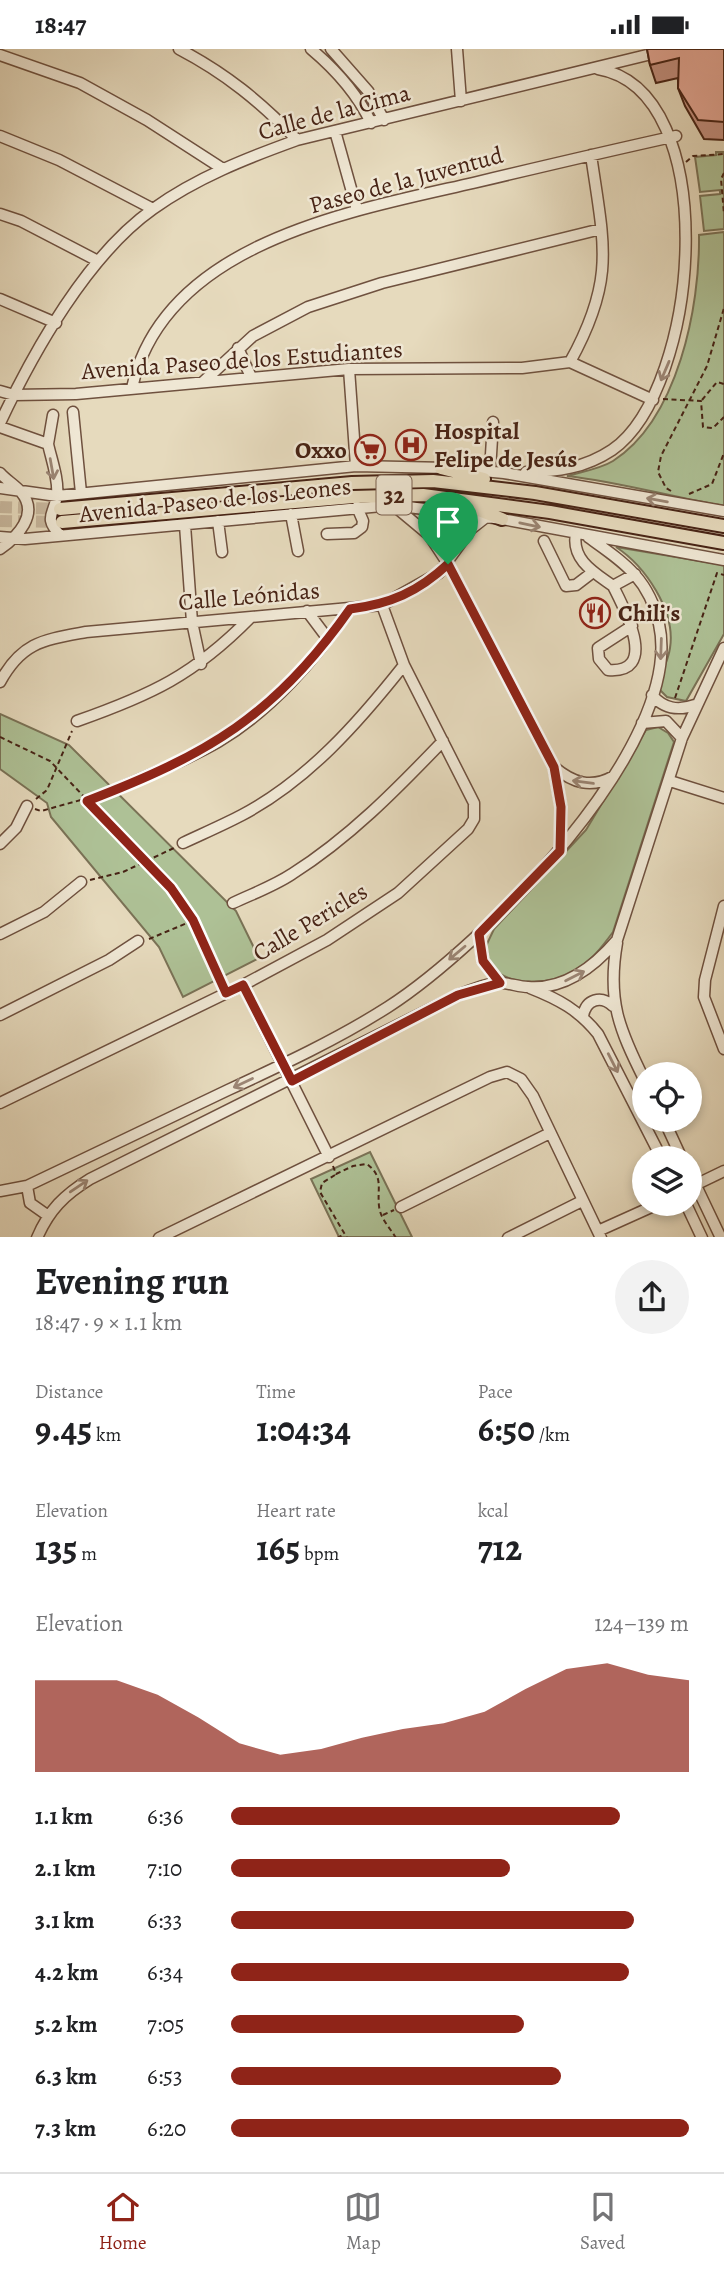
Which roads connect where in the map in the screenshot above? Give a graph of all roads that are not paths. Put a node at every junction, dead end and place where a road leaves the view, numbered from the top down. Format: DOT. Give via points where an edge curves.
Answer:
graph roads {
  1 [pos="179,49"];
  2 [pos="311,49"];
  3 [pos="331,49"];
  4 [pos="457,49"];
  5 [pos="672,49"];
  6 [pos="0,55"];
  7 [pos="593,68"];
  8 [pos="461,101"];
  9 [pos="384,120"];
  10 [pos="371,123"];
  11 [pos="335,131"];
  12 [pos="0,136"];
  13 [pos="676,136"];
  14 [pos="297,140"];
  15 [pos="591,155"];
  16 [pos="223,169"];
  17 [pos="153,209"];
  18 [pos="358,209"];
  19 [pos="0,214"];
  20 [pos="601,229"];
  21 [pos="98,261"];
  22 [pos="0,299"];
  23 [pos="56,323"];
  24 [pos="238,348"];
  25 [pos="570,362"];
  26 [pos="349,369"];
  27 [pos="251,377"];
  28 [pos="203,382"];
  29 [pos="132,388"];
  30 [pos="0,391"];
  31 [pos="14,395"];
  32 [pos="653,400"];
  33 [pos="73,412"];
  34 [pos="53,415"];
  35 [pos="493,422"];
  36 [pos="0,425"];
  37 [pos="48,443"];
  38 [pos="356,466"];
  39 [pos="441,468"];
  40 [pos="490,471"];
  41 [pos="0,473"];
  42 [pos="504,473"];
  43 [pos="2,489"];
  44 [pos="20,491"];
  45 [pos="81,493"];
  46 [pos="535,493"];
  47 [pos="57,496"];
  48 [pos="441,496"];
  49 [pos="393,505"];
  50 [pos="357,507"];
  51 [pos="724,511"];
  52 [pos="291,513"];
  53 [pos="485,518"];
  54 [pos="502,519"];
  55 [pos="218,521"];
  56 [pos="61,522"];
  57 [pos="185,525"];
  58 [pos="724,526"];
  59 [pos="327,534"];
  60 [pos="576,534"];
  61 [pos="5,537"];
  62 [pos="588,537"];
  63 [pos="544,541"];
  64 [pos="724,543"];
  65 [pos="0,549"];
  66 [pos="298,551"];
  67 [pos="222,552"];
  68 [pos="724,560"];
  69 [pos="448,564"];
  70 [pos="593,572"];
  71 [pos="635,574"];
  72 [pos="613,586"];
  73 [pos="382,605"];
  74 [pos="350,609"];
  75 [pos="307,611"];
  76 [pos="250,618"];
  77 [pos="192,622"];
  78 [pos="632,626"];
  79 [pos="328,639"];
  80 [pos="724,648"];
  81 [pos="201,664"];
  82 [pos="404,665"];
  83 [pos="0,682"];
  84 [pos="652,695"];
  85 [pos="695,705"];
  86 [pos="77,721"];
  87 [pos="642,723"];
  88 [pos="682,738"];
  89 [pos="443,741"];
  90 [pos="554,767"];
  91 [pos="615,776"];
  92 [pos="670,781"];
  93 [pos="120,788"];
  94 [pos="724,798"];
  95 [pos="27,806"];
  96 [pos="183,843"];
  97 [pos="0,844"];
  98 [pos="560,851"];
  99 [pos="81,881"];
  100 [pos="233,903"];
  101 [pos="724,906"];
  102 [pos="0,934"];
  103 [pos="479,934"];
  104 [pos="617,940"];
  105 [pos="138,941"];
  106 [pos="724,957"];
  107 [pos="711,958"];
  108 [pos="500,983"];
  109 [pos="243,985"];
  110 [pos="529,988"];
  111 [pos="613,1006"];
  112 [pos="0,1016"];
  113 [pos="583,1016"];
  114 [pos="724,1049"];
  115 [pos="636,1062"];
  116 [pos="284,1064"];
  117 [pos="292,1081"];
  118 [pos="0,1103"];
  119 [pos="550,1133"];
  120 [pos="655,1146"];
  121 [pos="329,1157"];
  122 [pos="724,1171"];
  123 [pos="702,1182"];
  124 [pos="27,1186"];
  125 [pos="0,1191"];
  126 [pos="702,1200"];
  127 [pos="582,1201"];
  128 [pos="401,1207"];
  129 [pos="47,1215"];
  130 [pos="635,1216"];
  131 [pos="691,1216"];
  132 [pos="600,1234"];
  133 [pos="37,1237"];
  134 [pos="159,1237"];
  135 [pos="508,1237"];
  136 [pos="702,1237"];
  137 [pos="720,1237"];
  1 -- 14 [label="street" via="234,82"];
  2 -- 10 [label="street" via="341,77"];
  3 -- 9 [label="street" via="368,91"];
  4 -- 8 [label="street"];
  5 -- 7 [label="street, Calle de la Cima"];
  6 -- 16 [label="street" via="80,83"];
  7 -- 8 [label="street, Calle de la Cima"];
  7 -- 13 [label="street" via="639,86 659,106"];
  8 -- 9 [label="street, Calle de la Cima"];
  9 -- 10 [label="street, Calle de la Cima"];
  10 -- 11 [label="street, Calle de la Cima"];
  11 -- 14 [label="street, Calle de la Cima"];
  11 -- 18 [label="street"];
  12 -- 17 [label="street" via="59,160"];
  13 -- 15 [label="street, Paseo de la Juventud"];
  13 -- 32 [label="street, one-way" via="691,248 677,337"];
  14 -- 16 [label="street, Calle de la Cima"];
  15 -- 18 [label="street, Paseo de la Juventud"];
  15 -- 20 [label="street"];
  16 -- 17 [label="street, Calle de la Cima"];
  17 -- 21 [label="street, Calle de la Cima"];
  18 -- 29 [label="street, Paseo de la Juventud" via="272,241 206,277 174,306 153,334"];
  19 -- 21 [label="street"];
  20 -- 24 [label="street" via="339,296 275,323"];
  20 -- 25 [label="street" via="602,284 587,330"];
  21 -- 23 [label="street, Calle de la Cima"];
  22 -- 23 [label="street"];
  23 -- 31 [label="street, Calle de la Cima"];
  24 -- 27 [label="street"];
  24 -- 28 [label="street"];
  25 -- 26 [label="street, Avenida Paseo de los Estudiantes" via="522,368"];
  25 -- 32 [label="street"];
  26 -- 27 [label="street, Avenida Paseo de los Estudiantes"];
  26 -- 38 [label="street"];
  27 -- 28 [label="street, Avenida Paseo de los Estudiantes"];
  28 -- 29 [label="street, Avenida Paseo de los Estudiantes"];
  29 -- 31 [label="street, Avenida Paseo de los Estudiantes"];
  30 -- 31 [label="street, Avenida Paseo de los Estudiantes"];
  31 -- 36 [label="street, Calle de la Cima"];
  32 -- 42 [label="street" via="626,437 599,458 567,470"];
  33 -- 45 [label="street"];
  34 -- 37 [label="street"];
  35 -- 40 [label="street"];
  36 -- 37 [label="street"];
  37 -- 47 [label="street, one-way"];
  38 -- 39 [label="street"];
  38 -- 45 [label="street"];
  39 -- 40 [label="street"];
  39 -- 46 [label="main road"];
  40 -- 42 [label="street"];
  41 -- 44 [label="street"];
  51 -- 42 [label="street, one-way"];
  43 -- 44 [label="street"];
  44 -- 47 [label="street"];
  44 -- 61 [label="street" via="27,504 26,518"];
  45 -- 47 [label="street"];
  46 -- 56 [label="main road, Avenida Paseo de los Leones / 32" via="414,481"];
  46 -- 58 [label="main road, Avenida Paseo de los Leones / 32"];
  47 -- 56 [label="street" via="50,517 52,525"];
  48 -- 54 [label="main road"];
  48 -- 56 [label="main road, Avenida Paseo de los Leones / 32" via="353,498"];
  48 -- 64 [label="main road, Avenida Paseo de los Leones / 32"];
  49 -- 50 [label="street, Avenida Paseo de los Leones"];
  49 -- 53 [label="street, Avenida Paseo de los Leones"];
  49 -- 69 [label="street" via="429,535"];
  50 -- 52 [label="street, Avenida Paseo de los Leones"];
  50 -- 59 [label="street" via="362,527 354,533"];
  52 -- 55 [label="street, Avenida Paseo de los Leones"];
  52 -- 66 [label="street"];
  53 -- 54 [label="street, Avenida Paseo de los Leones"];
  53 -- 69 [label="street, Calle Leónidas" via="471,529"];
  54 -- 60 [label="street, Avenida Paseo de los Leones, one-way"];
  55 -- 57 [label="street, Avenida Paseo de los Leones"];
  55 -- 67 [label="street"];
  56 -- 57 [label="street, Avenida Paseo de los Leones"];
  56 -- 61 [label="street, Avenida Paseo de los Leones"];
  57 -- 77 [label="street"];
  60 -- 62 [label="street, Avenida Paseo de los Leones"];
  60 -- 70 [label="street" via="577,552"];
  61 -- 65 [label="street"];
  62 -- 68 [label="street, Avenida Paseo de los Leones"];
  62 -- 71 [label="street"];
  63 -- 70 [label="street" via="566,586 576,585"];
  69 -- 73 [label="street, Calle Leónidas" via="429,580"];
  69 -- 90 [label="street"];
  70 -- 72 [label="street"];
  71 -- 72 [label="street"];
  71 -- 84 [label="street, one-way" via="659,623 662,645"];
  72 -- 78 [label="street"];
  73 -- 74 [label="street, Calle Leónidas"];
  73 -- 82 [label="street"];
  74 -- 75 [label="street, Calle Leónidas"];
  74 -- 79 [label="street"];
  75 -- 76 [label="street, Calle Leónidas"];
  75 -- 79 [label="street"];
  76 -- 77 [label="street, Calle Leónidas"];
  76 -- 81 [label="street"];
  77 -- 81 [label="street"];
  77 -- 83 [label="street, Calle Leónidas" via="50,639 21,652"];
  78 -- 78 [label="street" via="636,650 632,661 622,669 608,670 598,659 598,648"];
  79 -- 93 [label="street" via="273,700 230,734"];
  80 -- 85 [label="street"];
  81 -- 86 [label="street" via="150,694"];
  82 -- 89 [label="street"];
  82 -- 96 [label="street" via="366,713 285,787 243,815"];
  84 -- 85 [label="street" via="672,708"];
  84 -- 87 [label="street"];
  85 -- 88 [label="street"];
  87 -- 88 [label="street" via="666,721"];
  87 -- 91 [label="street"];
  88 -- 92 [label="street"];
  89 -- 100 [label="street" via="395,792 325,852 289,876"];
  89 -- 109 [label="street, Calle Pericles" via="474,803 472,823 366,917"];
  91 -- 90 [label="street, one-way" via="583,783"];
  90 -- 98 [label="street" via="561,807"];
  91 -- 98 [label="street"];
  92 -- 94 [label="street"];
  92 -- 104 [label="street"];
  95 -- 97 [label="street" via="16,828"];
  98 -- 103 [label="street"];
  99 -- 102 [label="street" via="44,912"];
  101 -- 107 [label="street"];
  103 -- 108 [label="street" via="483,961"];
  103 -- 116 [label="street, one-way" via="389,1007"];
  110 -- 104 [label="street, one-way" via="556,985 579,975"];
  104 -- 111 [label="street"];
  105 -- 112 [label="street"];
  106 -- 107 [label="street"];
  107 -- 114 [label="street" via="704,997"];
  108 -- 110 [label="street"];
  108 -- 117 [label="street" via="458,995"];
  109 -- 116 [label="street"];
  109 -- 118 [label="street, Calle Pericles"];
  110 -- 113 [label="street"];
  111 -- 113 [label="street" via="595,1000 586,1006"];
  111 -- 115 [label="street"];
  113 -- 120 [label="street, one-way"];
  116 -- 117 [label="street"];
  116 -- 124 [label="street, one-way"];
  117 -- 121 [label="street"];
  129 -- 117 [label="street, one-way" via="90,1179"];
  119 -- 121 [label="street" via="527,1087 514,1074 502,1072"];
  119 -- 127 [label="street"];
  119 -- 128 [label="street"];
  121 -- 134 [label="street"];
  122 -- 123 [label="street"];
  124 -- 125 [label="street"];
  124 -- 129 [label="street" via="30,1203"];
  126 -- 137 [label="street"];
  127 -- 132 [label="street"];
  127 -- 135 [label="street"];
  129 -- 133 [label="street"];
  130 -- 132 [label="street"];
  131 -- 136 [label="street"];
}
